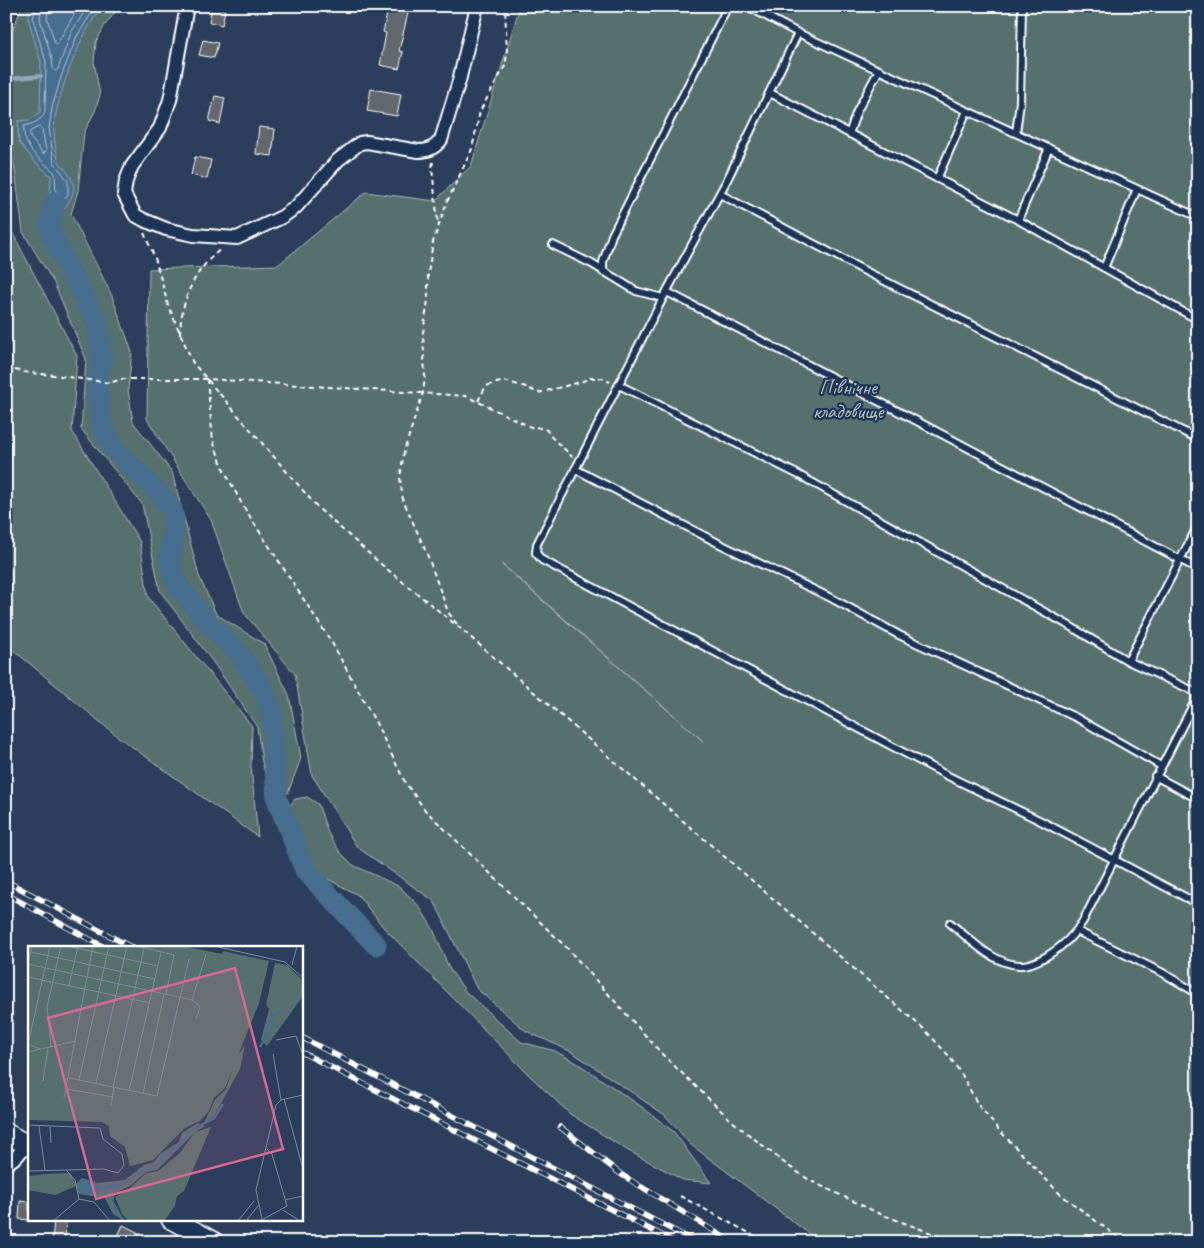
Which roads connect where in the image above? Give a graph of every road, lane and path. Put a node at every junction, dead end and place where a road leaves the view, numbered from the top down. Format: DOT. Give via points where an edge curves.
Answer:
graph roads {
  1 [pos="187,6"];
  2 [pos="477,6"];
  3 [pos="505,6"];
  4 [pos="728,6"];
  5 [pos="747,6"];
  6 [pos="1022,6"];
  7 [pos="1187,6"];
  8 [pos="1198,8"];
  9 [pos="798,33"];
  10 [pos="879,70"];
  11 [pos="770,92"];
  12 [pos="967,111"];
  13 [pos="1016,133"];
  14 [pos="849,134"];
  15 [pos="434,147"];
  16 [pos="1049,148"];
  17 [pos="937,179"];
  18 [pos="1137,189"];
  19 [pos="720,194"];
  20 [pos="135,215"];
  21 [pos="1198,217"];
  22 [pos="1018,220"];
  23 [pos="438,225"];
  24 [pos="237,238"];
  25 [pos="553,245"];
  26 [pos="1104,268"];
  27 [pos="604,272"];
  28 [pos="665,295"];
  29 [pos="1197,318"];
  30 [pos="180,335"];
  31 [pos="6,368"];
  32 [pos="207,379"];
  33 [pos="619,385"];
  34 [pos="422,393"];
  35 [pos="478,401"];
  36 [pos="1198,439"];
  37 [pos="575,469"];
  38 [pos="1198,525"];
  39 [pos="1180,559"];
  40 [pos="1198,569"];
  41 [pos="461,629"];
  42 [pos="1128,661"];
  43 [pos="1198,696"];
  44 [pos="1161,766"];
  45 [pos="1155,776"];
  46 [pos="1198,799"];
  47 [pos="1113,860"];
  48 [pos="1198,904"];
  49 [pos="950,923"];
  50 [pos="1077,930"];
  51 [pos="1198,994"];
  52 [pos="6,1133"];
  53 [pos="28,1145"];
  54 [pos="6,1164"];
  55 [pos="680,1196"];
  56 [pos="173,1220"];
  57 [pos="214,1242"];
  58 [pos="766,1242"];
  59 [pos="955,1242"];
  60 [pos="1124,1242"];
  1 -- 20 [label="street" via="170,100 160,128 132,166 126,181 124,194"];
  2 -- 15 [label="street" via="459,81 440,140"];
  3 -- 23 [label="path" via="507,54 504,66 480,111 472,149"];
  4 -- 27 [label="lane" via="612,235 603,262"];
  5 -- 9 [label="lane"];
  6 -- 13 [label="lane" via="1020,102"];
  7 -- 8 [label="lane"];
  9 -- 10 [label="lane"];
  9 -- 11 [label="lane"];
  10 -- 12 [label="lane"];
  10 -- 14 [label="lane" via="857,111"];
  11 -- 14 [label="lane"];
  11 -- 19 [label="lane"];
  12 -- 13 [label="lane"];
  12 -- 17 [label="lane"];
  13 -- 16 [label="lane"];
  14 -- 17 [label="lane"];
  15 -- 23 [label="path" via="432,168"];
  15 -- 24 [label="street" via="418,151 360,143 338,160 282,217"];
  16 -- 18 [label="lane"];
  16 -- 22 [label="lane"];
  17 -- 22 [label="lane"];
  18 -- 21 [label="lane"];
  18 -- 26 [label="lane"];
  19 -- 28 [label="lane"];
  19 -- 36 [label="lane" via="874,276"];
  20 -- 24 [label="street" via="166,230"];
  20 -- 30 [label="path" via="155,258"];
  22 -- 26 [label="lane"];
  23 -- 34 [label="path" via="430,259 423,332"];
  24 -- 30 [label="path" via="212,257 194,278 184,300"];
  25 -- 27 [label="lane"];
  26 -- 29 [label="lane"];
  27 -- 28 [label="lane" via="636,291"];
  28 -- 33 [label="lane"];
  28 -- 39 [label="lane" via="809,364"];
  30 -- 32 [label="path" via="194,363"];
  31 -- 32 [label="path" via="110,383 121,379"];
  32 -- 34 [label="path"];
  32 -- 41 [label="path" via="319,509"];
  32 -- 59 [label="path" via="213,441 224,470 243,506 332,643 405,782 425,810 568,949 663,1055 732,1121 811,1181 878,1213"];
  33 -- 35 [label="path" via="602,378 590,378 538,393 504,380 486,386"];
  33 -- 37 [label="lane"];
  33 -- 42 [label="lane" via="799,475"];
  34 -- 35 [label="path" via="466,396"];
  34 -- 41 [label="path" via="404,451 401,488 448,612"];
  35 -- 37 [label="path" via="532,428 547,430 551,439 575,461"];
  37 -- 44 [label="lane" via="900,635 1077,718"];
  37 -- 47 [label="lane" via="537,544 536,553 542,560"];
  38 -- 39 [label="lane"];
  39 -- 40 [label="lane"];
  39 -- 42 [label="lane"];
  41 -- 60 [label="path" via="925,1030 948,1056 978,1106 998,1129 1060,1194"];
  42 -- 43 [label="lane"];
  43 -- 44 [label="lane"];
  44 -- 45 [label="lane"];
  45 -- 46 [label="lane"];
  45 -- 47 [label="lane"];
  47 -- 48 [label="lane"];
  47 -- 50 [label="lane"];
  49 -- 50 [label="lane" via="991,956 1023,966 1056,950"];
  50 -- 51 [label="lane"];
  52 -- 53 [label="street"];
  53 -- 54 [label="street"];
  55 -- 58 [label="path"];
  56 -- 57 [label="street"];
}
